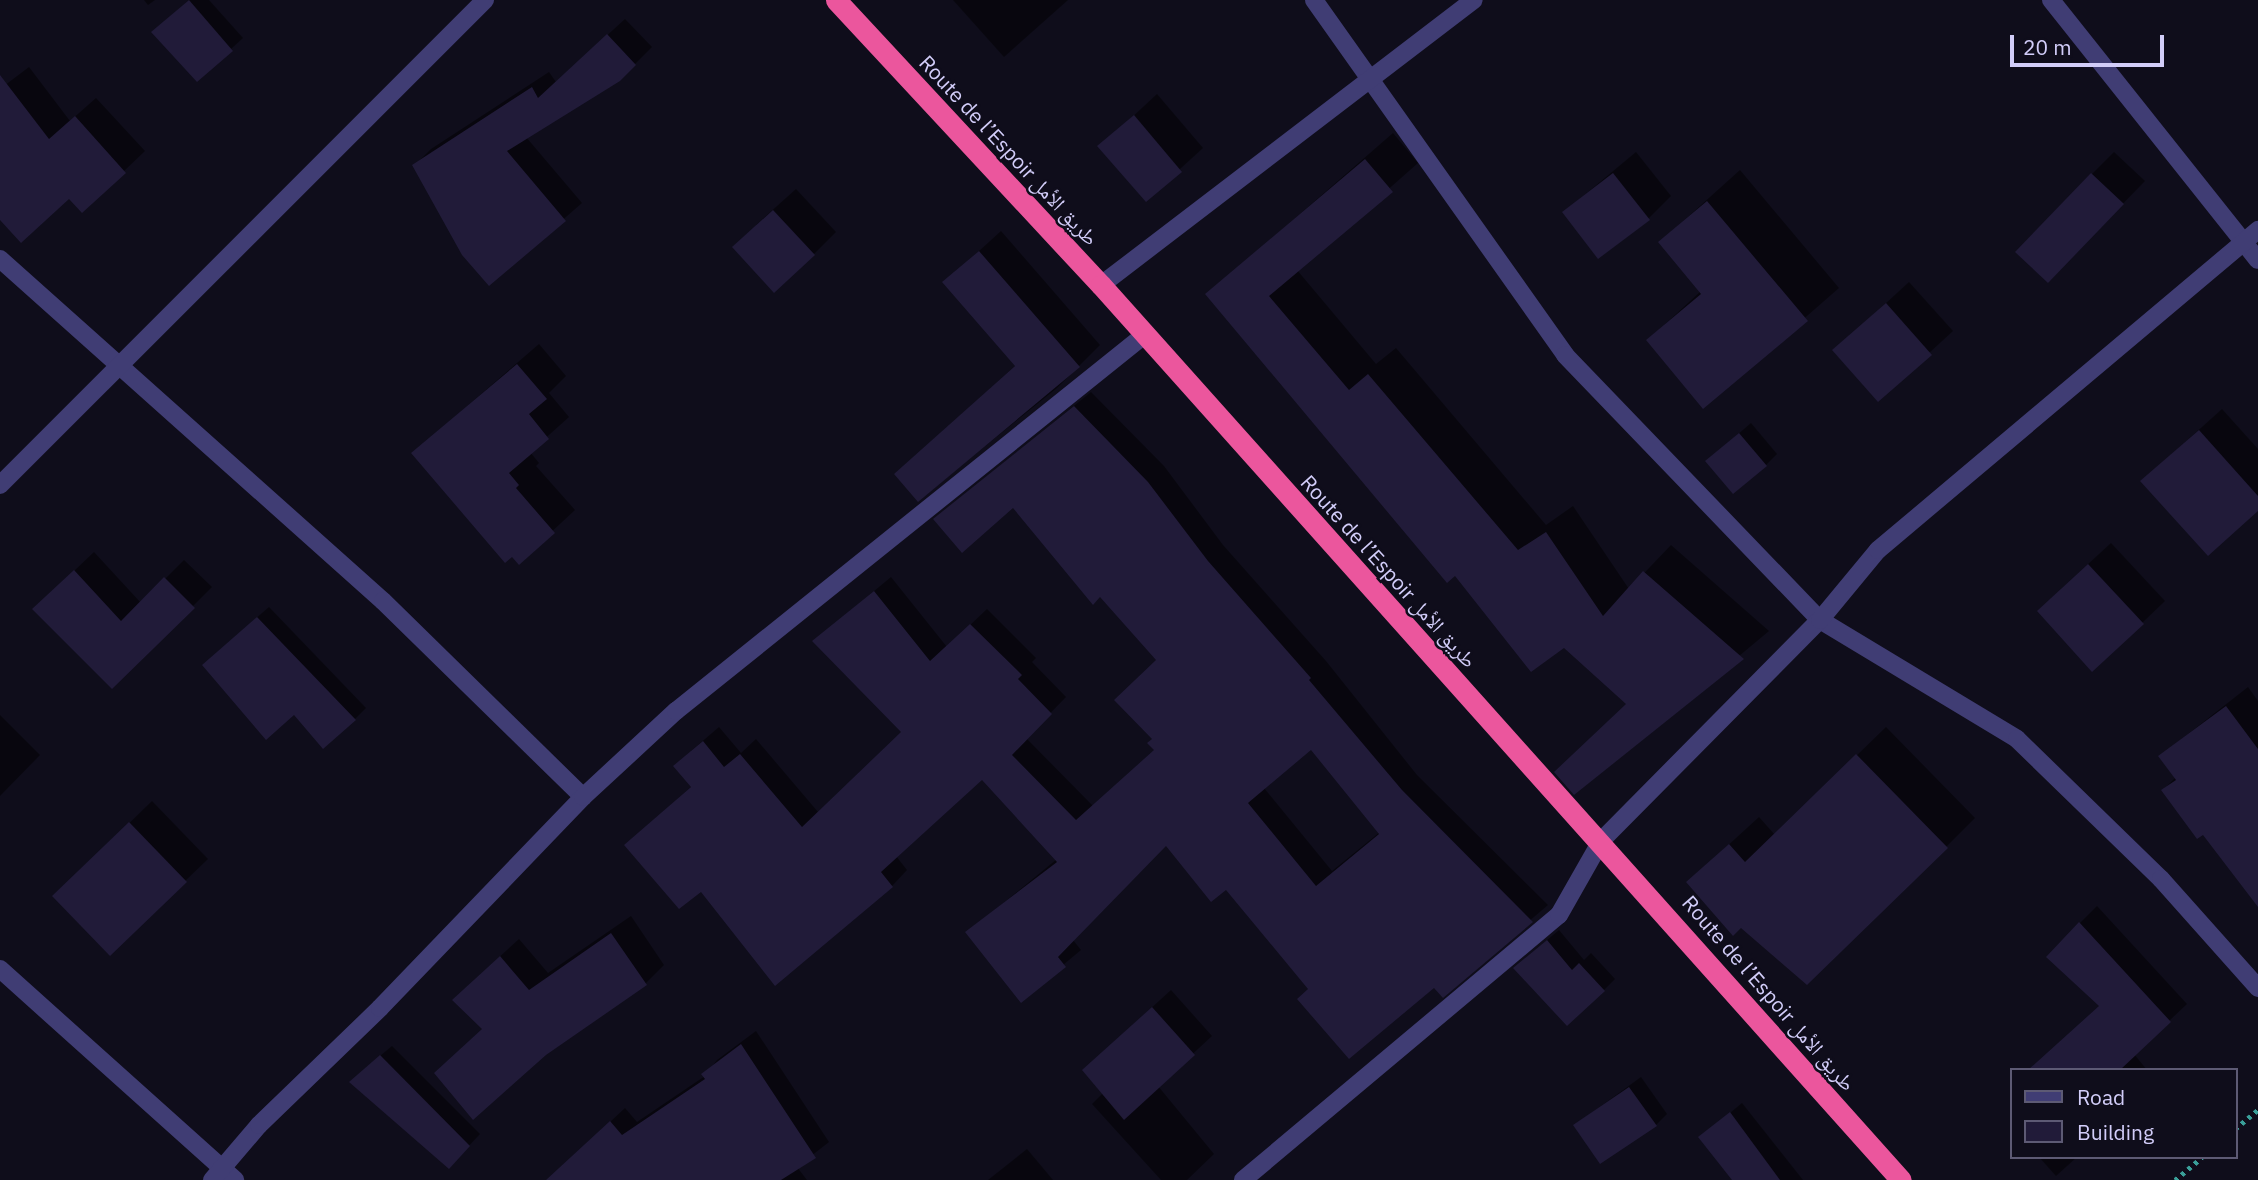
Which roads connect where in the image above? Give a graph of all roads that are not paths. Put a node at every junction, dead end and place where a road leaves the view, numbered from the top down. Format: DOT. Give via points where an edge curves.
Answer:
graph roads {
  1 [pos="485,0"];
  2 [pos="836,0"];
  3 [pos="1314,0"];
  4 [pos="1474,0"];
  5 [pos="2051,0"];
  6 [pos="1372,77"];
  7 [pos="2258,230"];
  8 [pos="2242,243"];
  9 [pos="0,259"];
  10 [pos="2258,260"];
  11 [pos="1101,285"];
  12 [pos="1143,336"];
  13 [pos="116,367"];
  14 [pos="0,485"];
  15 [pos="1820,620"];
  16 [pos="583,797"];
  17 [pos="1601,841"];
  18 [pos="0,969"];
  19 [pos="2258,988"];
  20 [pos="224,1176"];
  21 [pos="1243,1180"];
  22 [pos="1901,1180"];
  1 -- 13 [label="street"];
  2 -- 11 [label="highway, Route de l’Espoir طريق الأمل"];
  3 -- 6 [label="street"];
  4 -- 6 [label="street"];
  5 -- 8 [label="street"];
  6 -- 11 [label="street"];
  6 -- 15 [label="street" via="1565,355"];
  7 -- 8 [label="street"];
  8 -- 10 [label="street"];
  8 -- 15 [label="street" via="1878,550"];
  9 -- 13 [label="street"];
  11 -- 12 [label="highway, Route de l’Espoir طريق الأمل"];
  12 -- 16 [label="street" via="676,711"];
  12 -- 17 [label="highway, Route de l’Espoir طريق الأمل"];
  13 -- 14 [label="street"];
  13 -- 16 [label="street" via="383,601"];
  15 -- 17 [label="street"];
  15 -- 19 [label="street" via="2017,739 2161,878"];
  16 -- 20 [label="street" via="380,1008 259,1125"];
  17 -- 21 [label="street" via="1559,915"];
  17 -- 22 [label="highway, Route de l’Espoir طريق الأمل"];
  18 -- 20 [label="street"];
}
